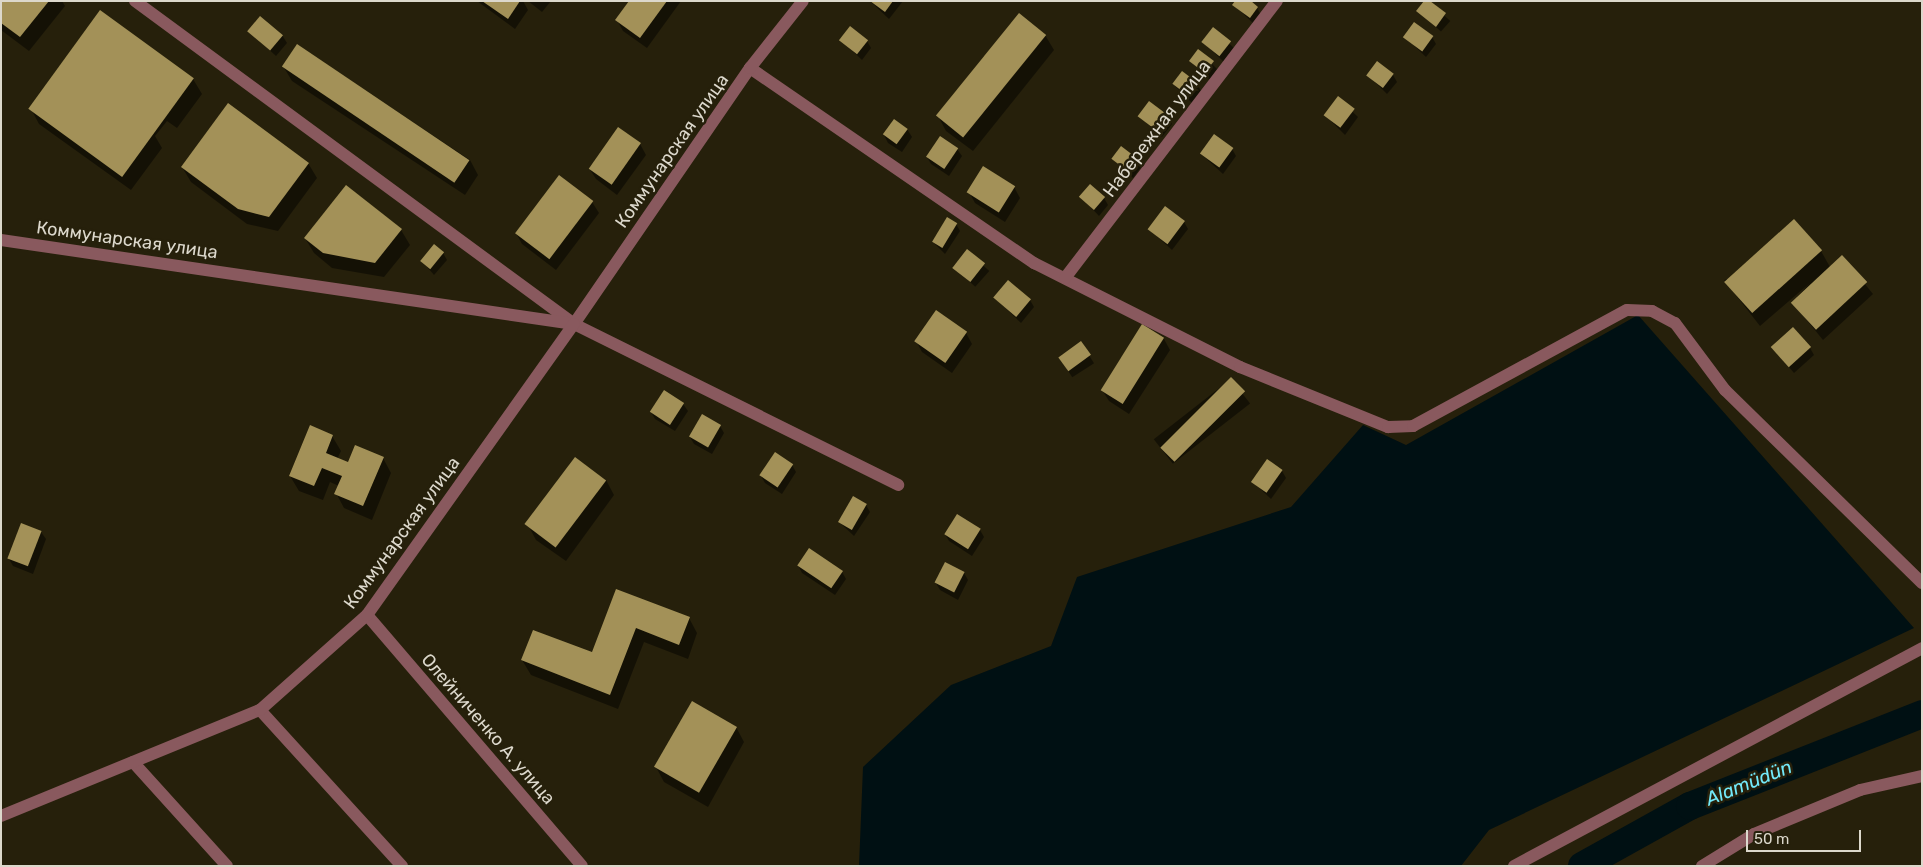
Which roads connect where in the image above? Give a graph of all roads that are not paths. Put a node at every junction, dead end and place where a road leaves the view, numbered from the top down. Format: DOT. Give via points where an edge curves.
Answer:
graph roads {
  1 [pos="135,1"];
  2 [pos="803,1"];
  3 [pos="1277,1"];
  4 [pos="750,68"];
  5 [pos="1,240"];
  6 [pos="1065,278"];
  7 [pos="574,324"];
  8 [pos="898,485"];
  9 [pos="1922,583"];
  10 [pos="367,615"];
  11 [pos="1922,648"];
  12 [pos="260,710"];
  13 [pos="133,762"];
  14 [pos="1922,776"];
  15 [pos="1,816"];
  16 [pos="227,866"];
  17 [pos="402,866"];
  18 [pos="582,866"];
  19 [pos="1514,866"];
  20 [pos="1702,866"];
  1 -- 7 [label="street"];
  2 -- 4 [label="street, Коммунарская улица"];
  3 -- 6 [label="street, Набережная улица"];
  4 -- 6 [label="street" via="1034,263"];
  4 -- 7 [label="street, Коммунарская улица"];
  5 -- 7 [label="street, Коммунарская улица"];
  6 -- 9 [label="street" via="1240,367 1388,428 1413,426 1627,310 1652,311 1675,323 1725,390"];
  7 -- 8 [label="street"];
  7 -- 10 [label="street, Коммунарская улица"];
  10 -- 12 [label="street, Коммунарская улица"];
  10 -- 18 [label="street, Олейниченко А. улица"];
  11 -- 19 [label="street"];
  12 -- 13 [label="street, Коммунарская улица"];
  12 -- 17 [label="street"];
  13 -- 15 [label="street, Коммунарская улица"];
  13 -- 16 [label="street"];
  14 -- 20 [label="street" via="1860,790 1754,834"];
}
